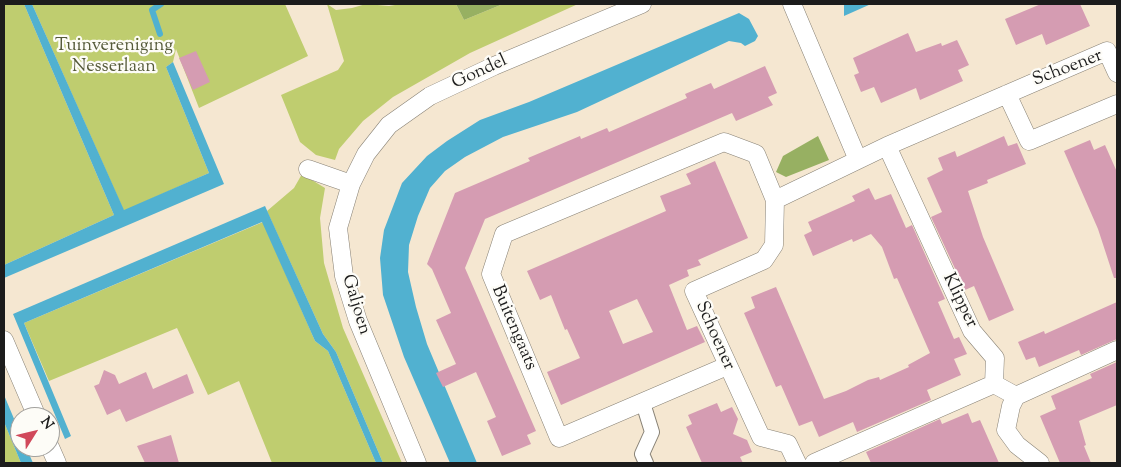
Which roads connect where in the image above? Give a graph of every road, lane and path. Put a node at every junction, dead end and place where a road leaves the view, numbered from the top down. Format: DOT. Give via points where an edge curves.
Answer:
graph roads {
  1 [pos="642,4"];
  2 [pos="793,5"];
  3 [pos="1117,74"];
  4 [pos="1007,94"];
  5 [pos="1117,104"];
  6 [pos="887,146"];
  7 [pos="858,160"];
  8 [pos="308,169"];
  9 [pos="351,184"];
  10 [pos="775,200"];
  11 [pos="4,340"];
  12 [pos="1117,350"];
  13 [pos="728,366"];
  14 [pos="994,384"];
  15 [pos="1016,396"];
  16 [pos="643,402"];
  17 [pos="33,407"];
  18 [pos="418,463"];
  19 [pos="646,463"];
  20 [pos="797,463"];
  21 [pos="814,463"];
  22 [pos="1040,463"];
  1 -- 9 [label="street, Gondel" via="430,96 389,125 366,154"];
  2 -- 7 [label="street"];
  3 -- 4 [label="street, Schoener" via="1107,51"];
  4 -- 5 [label="street" via="1029,141"];
  4 -- 6 [label="street, Schoener"];
  6 -- 7 [label="street, Schoener"];
  6 -- 14 [label="street, Klipper" via="972,332 995,358"];
  7 -- 10 [label="street, Schoener"];
  8 -- 9 [label="street"];
  9 -- 18 [label="street, Galjoen" via="338,228 344,276 358,321"];
  10 -- 13 [label="street, Schoener" via="774,245 764,260 694,291"];
  10 -- 16 [label="street, Buitengaats" via="756,154 724,142 504,234 490,274 560,438"];
  11 -- 17 [label="street"];
  12 -- 15 [label="street"];
  13 -- 16 [label="street, Buitengaats"];
  13 -- 20 [label="street, Schoener" via="760,437 788,444"];
  14 -- 15 [label="street"];
  14 -- 21 [label="street"];
  15 -- 22 [label="street" via="1006,430 1017,445"];
  16 -- 19 [label="street" via="652,432 642,454"];
}
